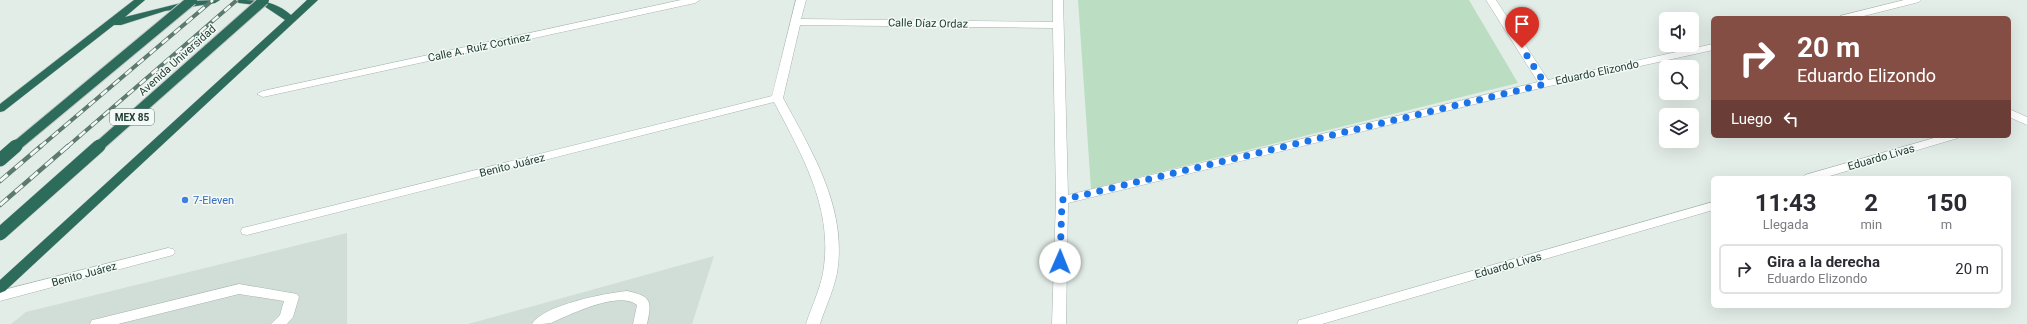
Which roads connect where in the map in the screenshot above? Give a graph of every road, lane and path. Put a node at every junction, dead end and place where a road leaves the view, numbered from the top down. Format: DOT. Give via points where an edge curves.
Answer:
graph roads {
  1 [pos="140,0"];
  2 [pos="192,0"];
  3 [pos="214,0"];
  4 [pos="239,0"];
  5 [pos="264,0"];
  6 [pos="313,0"];
  7 [pos="695,0"];
  8 [pos="802,0"];
  9 [pos="1058,0"];
  10 [pos="1491,0"];
  11 [pos="1916,0"];
  12 [pos="1852,16"];
  13 [pos="291,20"];
  14 [pos="796,22"];
  15 [pos="1059,25"];
  16 [pos="106,27"];
  17 [pos="1711,47"];
  18 [pos="1545,84"];
  19 [pos="263,94"];
  20 [pos="777,98"];
  21 [pos="0,109"];
  22 [pos="1947,138"];
  23 [pos="0,160"];
  24 [pos="1815,176"];
  25 [pos="1062,200"];
  26 [pos="1711,207"];
  27 [pos="247,231"];
  28 [pos="0,234"];
  29 [pos="168,252"];
  30 [pos="0,288"];
  31 [pos="0,296"];
  32 [pos="97,324"];
  33 [pos="278,324"];
  34 [pos="539,324"];
  35 [pos="640,324"];
  36 [pos="813,324"];
  37 [pos="1060,324"];
  38 [pos="1304,324"];
  1 -- 16 [label="highway"];
  2 -- 23 [label="highway, bridge"];
  3 -- 16 [label="highway" via="185,3 145,13"];
  4 -- 13 [label="highway" via="254,1 278,8"];
  5 -- 28 [label="highway, Avenida Universidad / MEX 85, bridge"];
  6 -- 13 [label="highway"];
  7 -- 19 [label="street, Calle A. Ruíz Cortinez"];
  8 -- 14 [label="street"];
  9 -- 15 [label="street"];
  10 -- 18 [label="street"];
  11 -- 12 [label="street"];
  13 -- 30 [label="highway"];
  14 -- 15 [label="street, Calle Díaz Ordaz"];
  14 -- 20 [label="street"];
  15 -- 25 [label="street"];
  16 -- 21 [label="highway"];
  17 -- 18 [label="street, Eduardo Elizondo"];
  18 -- 25 [label="street, Eduardo Elizondo"];
  20 -- 27 [label="street, Benito Juárez"];
  20 -- 36 [label="street" via="819,179 828,202 831,266"];
  22 -- 24 [label="street, Eduardo Livas"];
  25 -- 37 [label="street"];
  26 -- 38 [label="street, Eduardo Livas"];
  29 -- 31 [label="street, Benito Juárez"];
  32 -- 33 [label="street" via="239,289 292,297 286,317"];
  34 -- 35 [label="street" via="554,314 611,297 629,295 643,303"];
}
